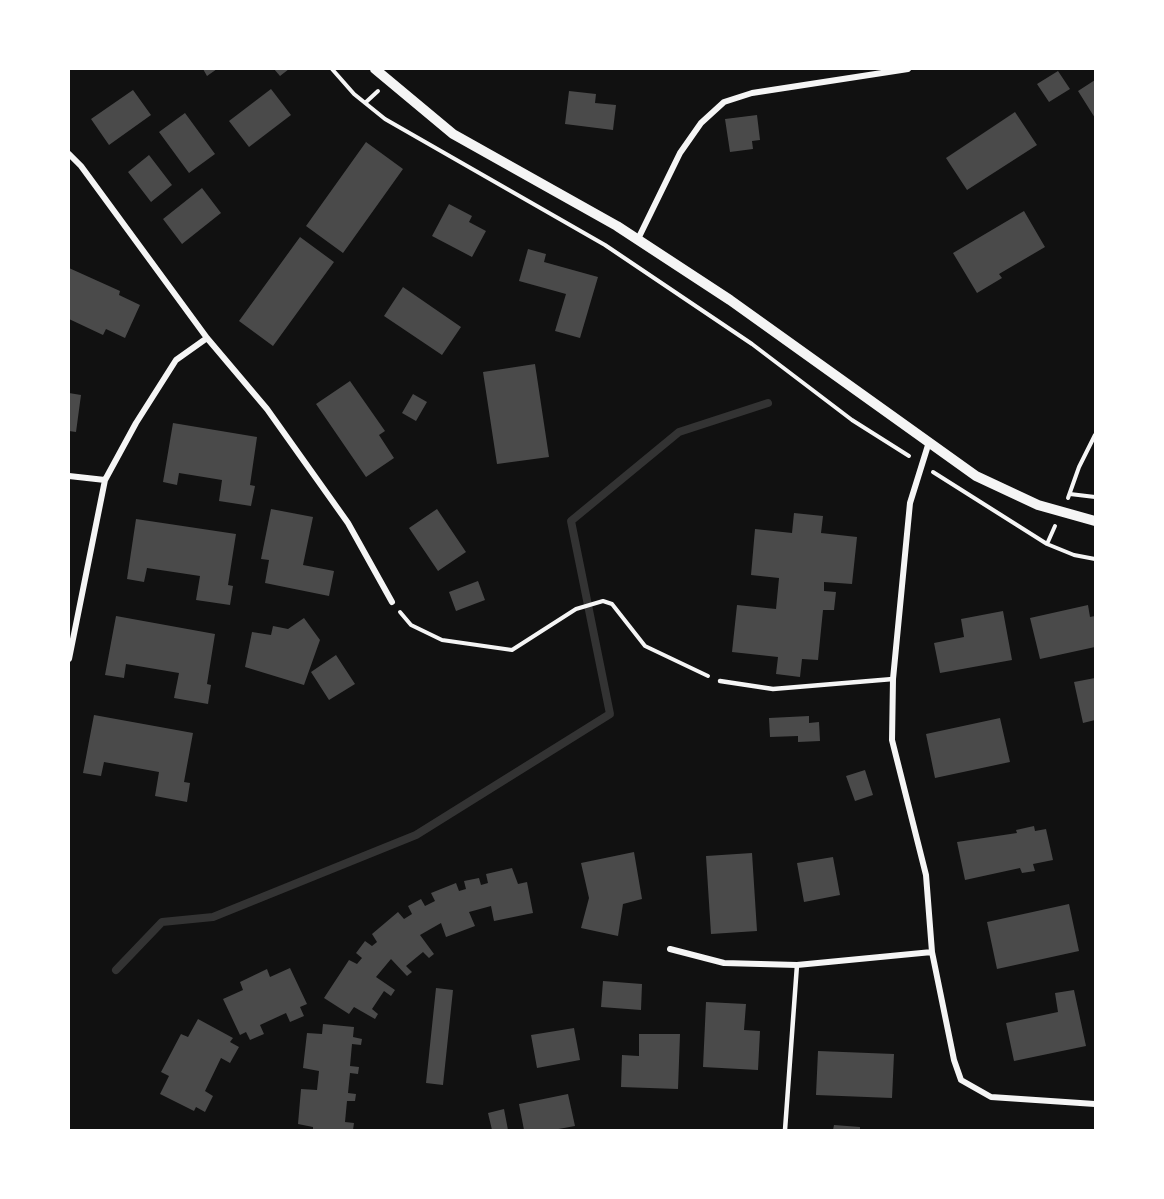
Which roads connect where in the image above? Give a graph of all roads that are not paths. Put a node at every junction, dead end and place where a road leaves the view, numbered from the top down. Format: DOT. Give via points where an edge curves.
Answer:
graph roads {
  1 [pos="375,69"];
  2 [pos="908,69"];
  3 [pos="69,154"];
  4 [pos="638,239"];
  5 [pos="207,338"];
  6 [pos="929,442"];
  7 [pos="69,476"];
  8 [pos="105,480"];
  9 [pos="1095,521"];
  10 [pos="392,602"];
  11 [pos="69,659"];
  12 [pos="893,679"];
  13 [pos="720,681"];
  14 [pos="670,949"];
  15 [pos="932,952"];
  16 [pos="797,965"];
  17 [pos="1095,1104"];
  18 [pos="785,1130"];
  1 -- 4 [label="street" via="453,134"];
  2 -- 4 [label="street" via="752,93 724,102 701,123 680,153"];
  3 -- 5 [label="street"];
  4 -- 6 [label="street"];
  5 -- 8 [label="street" via="176,360"];
  5 -- 10 [label="street" via="267,409 348,523"];
  6 -- 9 [label="street" via="1007,493"];
  6 -- 12 [label="street" via="910,503"];
  7 -- 8 [label="street"];
  8 -- 11 [label="street"];
  12 -- 13 [label="lane" via="773,689"];
  12 -- 15 [label="street" via="892,740 926,875"];
  14 -- 16 [label="street" via="724,963"];
  15 -- 16 [label="street"];
  15 -- 17 [label="street" via="961,1080 992,1097"];
  16 -- 18 [label="lane"];
}
